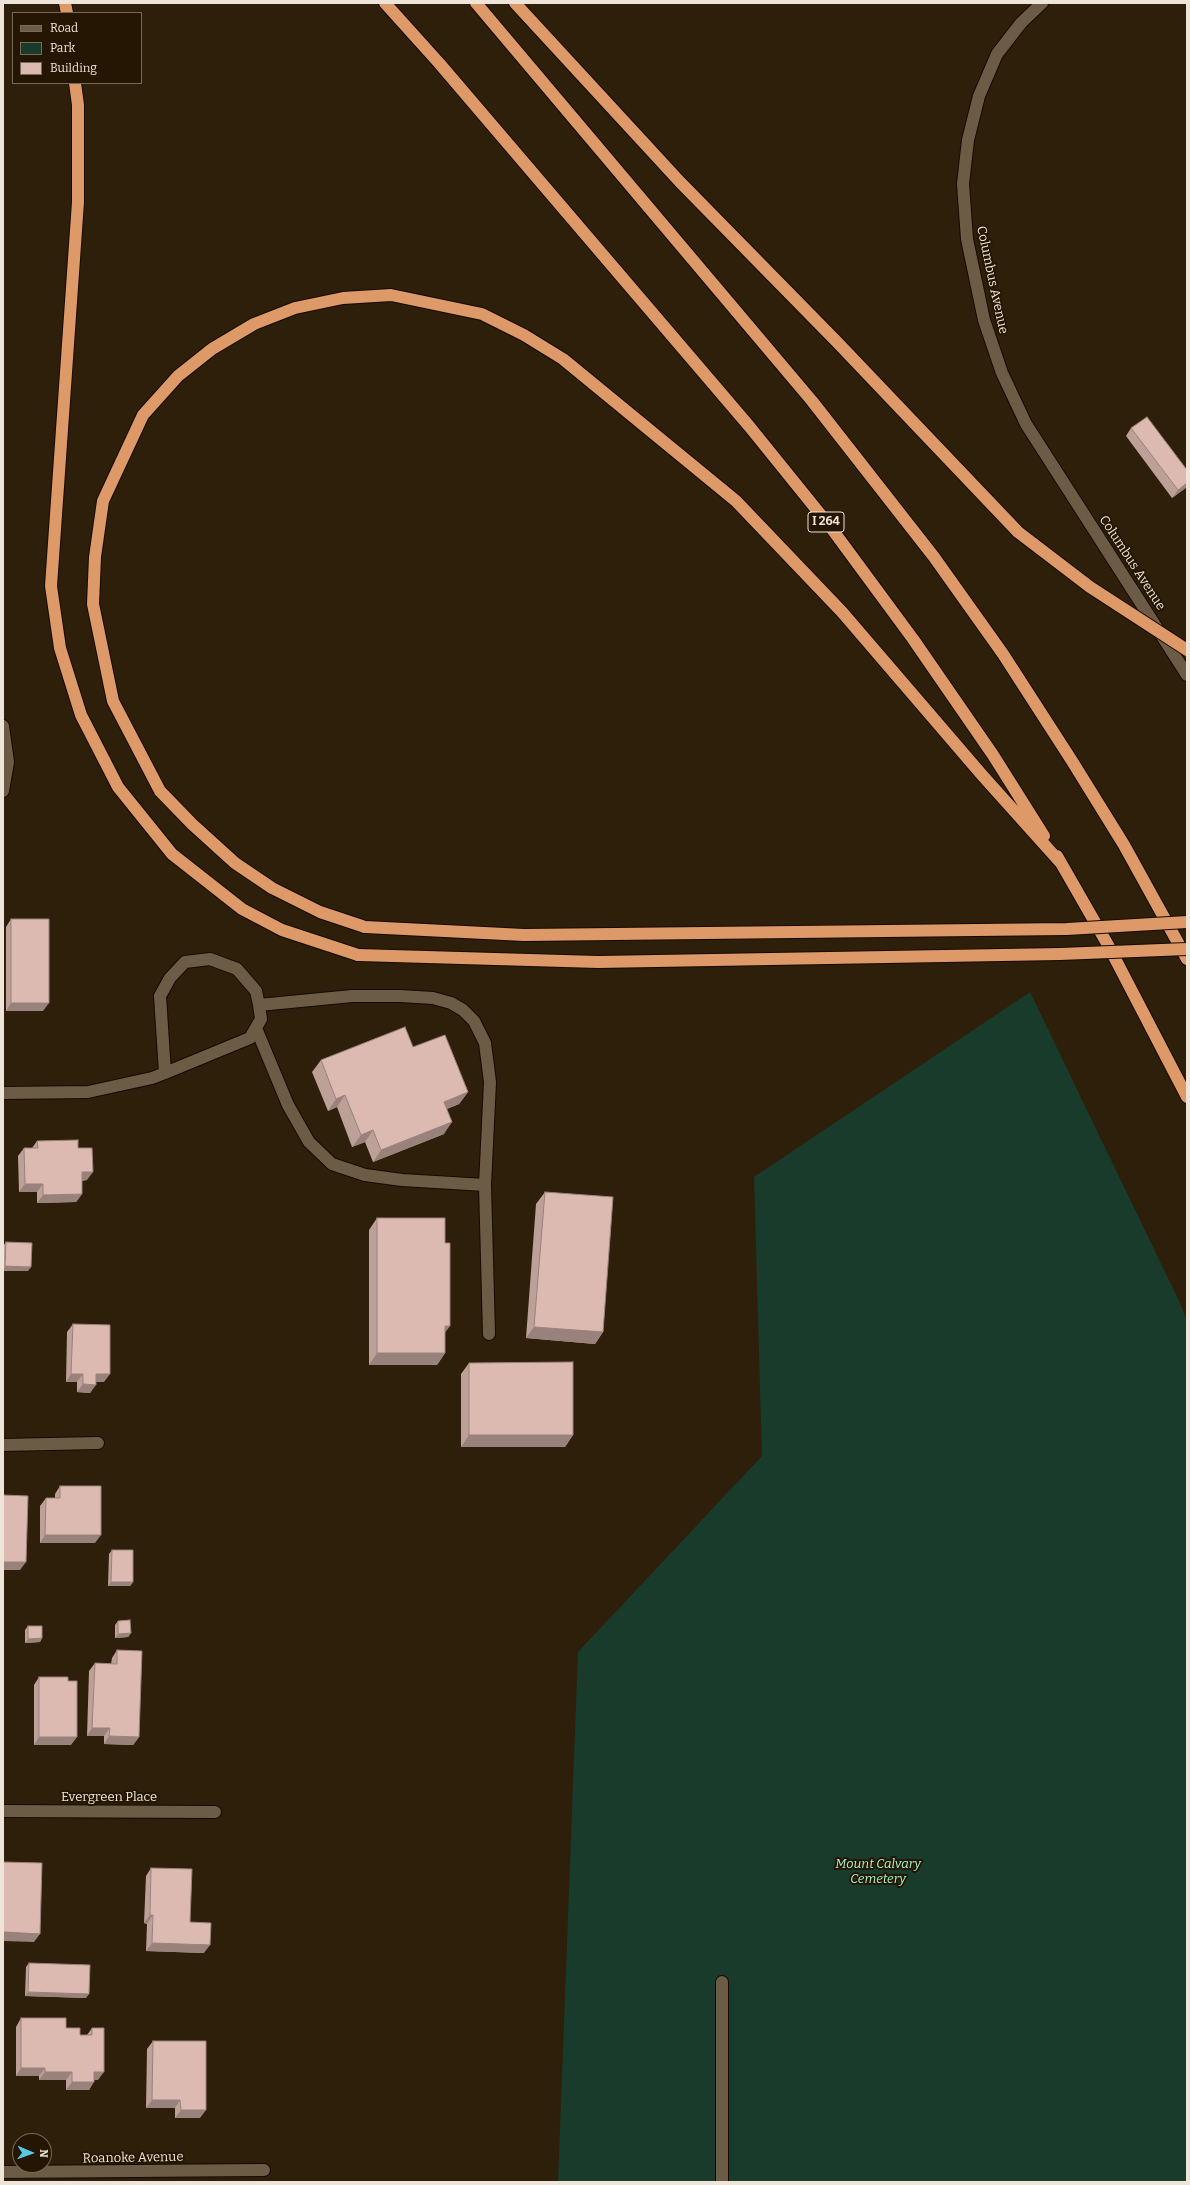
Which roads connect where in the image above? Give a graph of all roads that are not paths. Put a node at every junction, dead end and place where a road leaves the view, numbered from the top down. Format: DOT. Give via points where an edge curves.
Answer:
graph roads {
  1 [pos="385,3"];
  2 [pos="476,3"];
  3 [pos="515,3"];
  4 [pos="1042,3"];
  5 [pos="76,84"];
  6 [pos="1187,650"];
  7 [pos="1187,674"];
  8 [pos="3,726"];
  9 [pos="3,791"];
  10 [pos="1060,862"];
  11 [pos="1187,922"];
  12 [pos="1187,949"];
  13 [pos="1187,959"];
  14 [pos="259,1005"];
  15 [pos="256,1028"];
  16 [pos="165,1073"];
  17 [pos="3,1093"];
  18 [pos="1187,1097"];
  19 [pos="485,1184"];
  20 [pos="489,1334"];
  21 [pos="98,1443"];
  22 [pos="3,1445"];
  23 [pos="3,1811"];
  24 [pos="215,1812"];
  25 [pos="722,1982"];
  26 [pos="264,2170"];
  27 [pos="3,2172"];
  28 [pos="722,2182"];
  1 -- 10 [label="highway, I 264" via="439,62 744,420 829,525 989,748"];
  2 -- 13 [label="highway" via="812,401 934,557 1003,654 1072,761 1124,846"];
  3 -- 6 [label="highway, bridge" via="680,182 1018,532 1090,586"];
  4 -- 7 [label="street, Columbus Avenue" via="1021,23 996,54 979,96 968,140 963,184 967,239 984,320 1002,373 1026,424"];
  5 -- 12 [label="highway, bridge" via="78,202 51,586 60,648 78,708 118,787 172,854 242,909 282,930 358,956 598,962 1060,954"];
  8 -- 9 [label="street" via="8,762"];
  10 -- 11 [label="highway, bridge" via="982,776 842,612 736,501 563,359 524,335 482,314 390,295 343,298 294,308 254,324 218,345 178,376 143,415 103,501 95,556 93,604 113,701 160,791 235,863 272,888 320,912 365,927 524,935 1060,929"];
  10 -- 18 [label="highway, I 264" via="1108,945"];
  14 -- 15 [label="street" via="261,1019"];
  14 -- 16 [label="street" via="256,991 237,969 210,959 185,962 170,978 160,996"];
  14 -- 19 [label="street" via="352,996 400,996 433,998 451,1003 463,1010 474,1021 485,1044 490,1082"];
  15 -- 16 [label="street" via="250,1038"];
  15 -- 19 [label="street" via="288,1105 309,1142 332,1164 380,1177"];
  16 -- 17 [label="street" via="88,1092"];
  19 -- 20 [label="street"];
  21 -- 22 [label="street"];
  23 -- 24 [label="street, Evergreen Place"];
  25 -- 28 [label="street"];
  26 -- 27 [label="street, Roanoke Avenue"];
}
